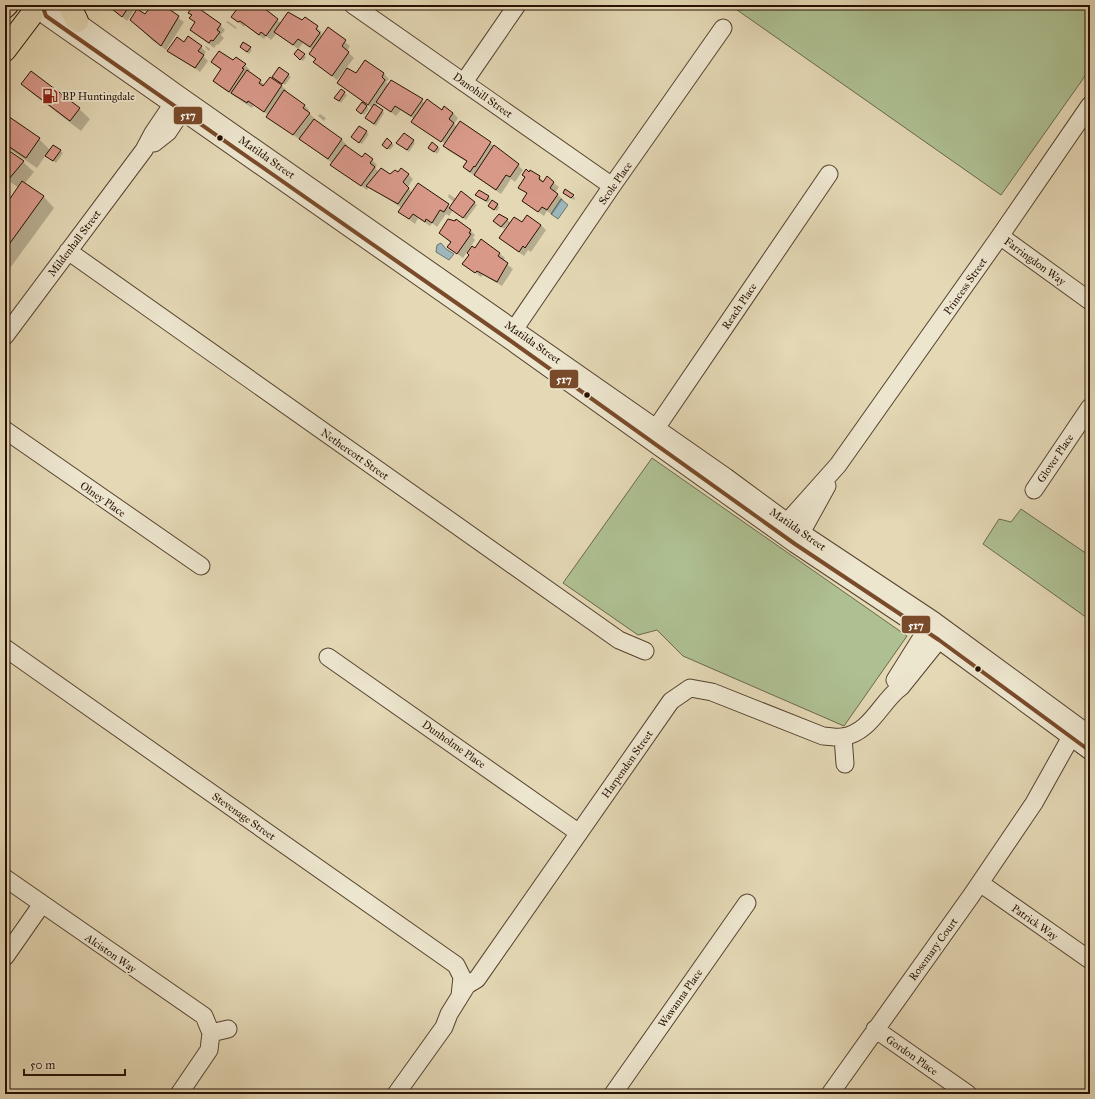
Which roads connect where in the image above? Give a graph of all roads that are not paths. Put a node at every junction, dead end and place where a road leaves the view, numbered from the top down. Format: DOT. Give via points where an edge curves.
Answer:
graph roads {
  1 [pos="16,5"];
  2 [pos="39,5"];
  3 [pos="42,5"];
  4 [pos="54,5"];
  5 [pos="353,5"];
  6 [pos="517,5"];
  7 [pos="5,13"];
  8 [pos="73,13"];
  9 [pos="723,28"];
  10 [pos="5,50"];
  11 [pos="464,82"];
  12 [pos="180,103"];
  13 [pos="1090,106"];
  14 [pos="829,174"];
  15 [pos="612,186"];
  16 [pos="1000,236"];
  17 [pos="68,251"];
  18 [pos="1090,301"];
  19 [pos="512,334"];
  20 [pos="5,336"];
  21 [pos="1090,407"];
  22 [pos="5,430"];
  23 [pos="652,433"];
  24 [pos="838,465"];
  25 [pos="1034,490"];
  26 [pos="782,527"];
  27 [pos="798,539"];
  28 [pos="201,566"];
  29 [pos="929,625"];
  30 [pos="943,635"];
  31 [pos="5,648"];
  32 [pos="645,651"];
  33 [pos="328,657"];
  34 [pos="891,694"];
  35 [pos="843,737"];
  36 [pos="1083,738"];
  37 [pos="845,764"];
  38 [pos="579,833"];
  39 [pos="5,878"];
  40 [pos="980,883"];
  41 [pos="747,903"];
  42 [pos="42,904"];
  43 [pos="5,957"];
  44 [pos="1090,960"];
  45 [pos="477,979"];
  46 [pos="460,996"];
  47 [pos="444,1027"];
  48 [pos="875,1029"];
  49 [pos="228,1030"];
  50 [pos="211,1032"];
  51 [pos="399,1093"];
  52 [pos="179,1094"];
  53 [pos="613,1094"];
  54 [pos="830,1094"];
  55 [pos="968,1094"];
  1 -- 7 [label="street"];
  2 -- 10 [label="main road"];
  3 -- 12 [label="street, Matilda Street" via="46,16"];
  4 -- 8 [label="street, Matilda Street"];
  5 -- 11 [label="street, Danohill Street"];
  6 -- 11 [label="street"];
  8 -- 12 [label="street, Matilda Street"];
  9 -- 15 [label="street, Scole Place"];
  11 -- 15 [label="street, Danohill Street"];
  12 -- 17 [label="street, Mildenhall Street" via="168,132 144,150"];
  12 -- 19 [label="street, Matilda Street"];
  13 -- 16 [label="street, Princess Street"];
  14 -- 23 [label="street, Reach Place"];
  15 -- 19 [label="street, Scole Place"];
  16 -- 18 [label="street, Farringdon Way"];
  16 -- 24 [label="street, Princess Street"];
  17 -- 20 [label="street, Mildenhall Street"];
  17 -- 32 [label="street, Nethercott Street" via="619,640"];
  19 -- 23 [label="street, Matilda Street"];
  21 -- 25 [label="street, Glover Place"];
  22 -- 28 [label="street, Olney Place"];
  23 -- 26 [label="street, Matilda Street"];
  24 -- 26 [label="street, Princess Street"];
  24 -- 27 [label="street, Princess Street"];
  26 -- 27 [label="street, Matilda Street"];
  27 -- 29 [label="street, Matilda Street"];
  29 -- 30 [label="street, Matilda Street"];
  29 -- 34 [label="street, Harpenden Street" via="894,682"];
  30 -- 34 [label="street, Harpenden Street" via="901,686"];
  30 -- 36 [label="street, Matilda Street"];
  31 -- 46 [label="street, Stevenage Street" via="456,965 462,977"];
  33 -- 38 [label="street, Dunholme Place"];
  34 -- 35 [label="street, Harpenden Street" via="873,718 859,731"];
  35 -- 37 [label="street"];
  35 -- 38 [label="street, Harpenden Street" via="823,736 712,692 690,688 671,701"];
  36 -- 40 [label="street, Rosemary Court" via="1060,774 1034,803"];
  38 -- 45 [label="street, Harpenden Street"];
  39 -- 42 [label="street, Alciston Way"];
  40 -- 44 [label="street, Patrick Way"];
  40 -- 48 [label="street, Rosemary Court"];
  41 -- 53 [label="street, Wawanna Place"];
  42 -- 43 [label="street"];
  42 -- 50 [label="street, Alciston Way" via="204,1016"];
  45 -- 46 [label="street, Harpenden Street" via="467,985"];
  45 -- 47 [label="street, Harpenden Street" via="476,990 456,1020"];
  46 -- 47 [label="street, Harpenden Street" via="448,1014"];
  47 -- 51 [label="street, Harpenden Street"];
  48 -- 54 [label="street, Rosemary Court"];
  48 -- 55 [label="street, Gordon Place"];
  49 -- 50 [label="street"];
  50 -- 52 [label="street" via="209,1050"];
}
